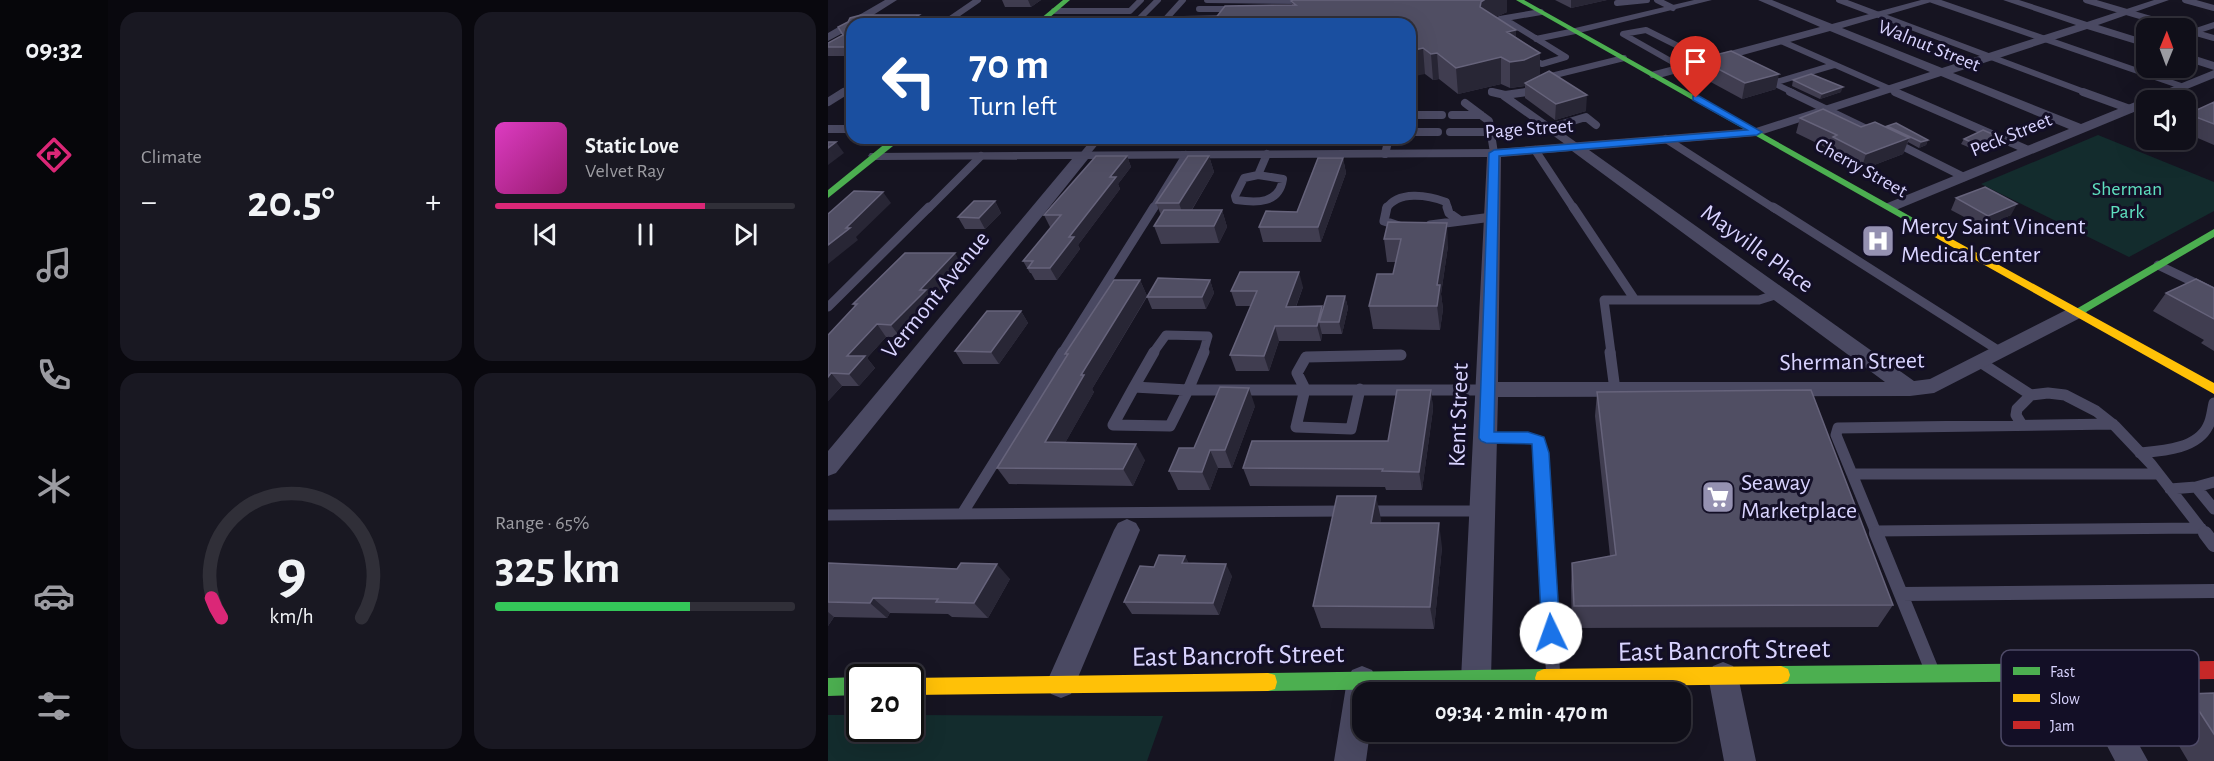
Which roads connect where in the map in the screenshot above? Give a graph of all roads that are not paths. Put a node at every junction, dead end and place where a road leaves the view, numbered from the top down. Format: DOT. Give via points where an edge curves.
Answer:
graph roads {
  1 [pos="892,0"];
  2 [pos="978,0"];
  3 [pos="1067,0"];
  4 [pos="1141,0"];
  5 [pos="1158,0"];
  6 [pos="1183,0"];
  7 [pos="1207,0"];
  8 [pos="1519,0"];
  9 [pos="1647,0"];
  10 [pos="1657,0"];
  11 [pos="1707,0"];
  12 [pos="1763,0"];
  13 [pos="1839,0"];
  14 [pos="1933,0"];
  15 [pos="2008,0"];
  16 [pos="2086,0"];
  17 [pos="2164,0"];
  18 [pos="2185,0"];
  19 [pos="1638,2"];
  20 [pos="1617,3"];
  21 [pos="1628,8"];
  22 [pos="1673,8"];
  23 [pos="2214,8"];
  24 [pos="1199,9"];
  25 [pos="1242,9"];
  26 [pos="1295,10"];
  27 [pos="1054,11"];
  28 [pos="1541,12"];
  29 [pos="2127,12"];
  30 [pos="1879,15"];
  31 [pos="860,18"];
  32 [pos="952,18"];
  33 [pos="1045,18"];
  34 [pos="1140,18"];
  35 [pos="1167,18"];
  36 [pos="1192,18"];
  37 [pos="2147,18"];
  38 [pos="1512,21"];
  39 [pos="2087,25"];
  40 [pos="2214,25"];
  41 [pos="846,26"];
  42 [pos="1831,28"];
  43 [pos="1575,31"];
  44 [pos="2196,31"];
  45 [pos="2196,33"];
  46 [pos="1494,35"];
  47 [pos="829,36"];
  48 [pos="846,36"];
  49 [pos="2214,38"];
  50 [pos="1536,39"];
  51 [pos="2046,39"];
  52 [pos="1781,41"];
  53 [pos="2136,41"];
  54 [pos="1520,52"];
  55 [pos="1990,57"];
  56 [pos="1624,58"];
  57 [pos="2196,60"];
  58 [pos="1708,61"];
  59 [pos="1834,65"];
  60 [pos="2214,66"];
  61 [pos="1683,68"];
  62 [pos="1753,73"];
  63 [pos="1942,73"];
  64 [pos="2214,74"];
  65 [pos="1655,75"];
  66 [pos="1773,83"];
  67 [pos="2184,87"];
  68 [pos="846,90"];
  69 [pos="1890,90"];
  70 [pos="2176,90"];
  71 [pos="1491,91"];
  72 [pos="1504,96"];
  73 [pos="828,102"];
  74 [pos="1465,103"];
  75 [pos="2136,106"];
  76 [pos="2130,109"];
  77 [pos="1828,110"];
  78 [pos="1416,115"];
  79 [pos="1442,115"];
  80 [pos="1452,115"];
  81 [pos="1482,115"];
  82 [pos="1596,125"];
  83 [pos="1549,128"];
  84 [pos="828,129"];
  85 [pos="846,129"];
  86 [pos="2081,129"];
  87 [pos="1416,132"];
  88 [pos="1438,132"];
  89 [pos="1450,132"];
  90 [pos="1757,132"];
  91 [pos="1880,135"];
  92 [pos="1666,140"];
  93 [pos="1891,141"];
  94 [pos="1493,142"];
  95 [pos="890,144"];
  96 [pos="1093,144"];
  97 [pos="1388,144"];
  98 [pos="1576,147"];
  99 [pos="1535,150"];
  100 [pos="2028,150"];
  101 [pos="1267,154"];
  102 [pos="1385,154"];
  103 [pos="1084,155"];
  104 [pos="1186,155"];
  105 [pos="875,156"];
  106 [pos="981,156"];
  107 [pos="1258,175"];
  108 [pos="1964,177"];
  109 [pos="828,195"];
  110 [pos="1891,207"];
  111 [pos="1492,217"];
  112 [pos="1459,220"];
  113 [pos="1405,226"];
  114 [pos="1415,226"];
  115 [pos="2214,233"];
  116 [pos="2158,265"];
  117 [pos="2214,292"];
  118 [pos="1778,294"];
  119 [pos="1635,300"];
  120 [pos="828,307"];
  121 [pos="2077,312"];
  122 [pos="2001,352"];
  123 [pos="1401,355"];
  124 [pos="1980,362"];
  125 [pos="1134,387"];
  126 [pos="1305,389"];
  127 [pos="1360,389"];
  128 [pos="1911,389"];
  129 [pos="2214,389"];
  130 [pos="1188,390"];
  131 [pos="1487,390"];
  132 [pos="1615,390"];
  133 [pos="2031,395"];
  134 [pos="2214,403"];
  135 [pos="2113,424"];
  136 [pos="2022,426"];
  137 [pos="1486,438"];
  138 [pos="2140,453"];
  139 [pos="828,466"];
  140 [pos="1852,474"];
  141 [pos="2158,474"];
  142 [pos="2214,482"];
  143 [pos="2196,487"];
  144 [pos="2170,489"];
  145 [pos="2214,509"];
  146 [pos="1482,511"];
  147 [pos="962,514"];
  148 [pos="828,515"];
  149 [pos="2201,528"];
  150 [pos="1127,530"];
  151 [pos="1875,531"];
  152 [pos="2214,545"];
  153 [pos="2214,591"];
  154 [pos="1901,594"];
  155 [pos="2199,670"];
  156 [pos="2214,670"];
  157 [pos="2001,673"];
  158 [pos="1933,674"];
  159 [pos="1723,676"];
  160 [pos="1553,678"];
  161 [pos="1476,679"];
  162 [pos="1362,680"];
  163 [pos="1061,684"];
  164 [pos="835,686"];
  165 [pos="924,686"];
  166 [pos="833,702"];
  167 [pos="2124,746"];
  168 [pos="1350,761"];
  169 [pos="1740,761"];
  170 [pos="2132,761"];
  1 -- 31 [label="street"];
  2 -- 32 [label="lane"];
  3 -- 27 [label="street"];
  4 -- 27 [label="lane" via="1130,11"];
  5 -- 34 [label="lane"];
  6 -- 35 [label="lane"];
  7 -- 24 [label="lane"];
  7 -- 26 [label="lane" via="1301,1"];
  8 -- 28 [label="street, Cherry Street"];
  9 -- 19 [label="lane"];
  10 -- 22 [label="lane"];
  11 -- 22 [label="street"];
  12 -- 42 [label="street, Walnut Street"];
  13 -- 30 [label="lane"];
  14 -- 30 [label="street"];
  14 -- 51 [label="lane"];
  15 -- 39 [label="street"];
  16 -- 29 [label="lane"];
  17 -- 29 [label="street, Page Street"];
  18 -- 23 [label="lane"];
  19 -- 20 [label="lane"];
  19 -- 21 [label="lane" via="1640,6"];
  22 -- 43 [label="street"];
  24 -- 25 [label="lane"];
  24 -- 36 [label="lane"];
  27 -- 33 [label="street"];
  28 -- 38 [label="lane"];
  28 -- 43 [label="street, Cherry Street"];
  29 -- 37 [label="lane"];
  29 -- 39 [label="street, Page Street"];
  30 -- 42 [label="street"];
  30 -- 55 [label="lane"];
  38 -- 46 [label="lane" via="1492,24 1486,29"];
  38 -- 50 [label="lane"];
  39 -- 51 [label="street, Page Street"];
  39 -- 53 [label="street"];
  40 -- 44 [label="lane"];
  41 -- 47 [label="street"];
  42 -- 52 [label="street"];
  42 -- 63 [label="street, Walnut Street"];
  43 -- 50 [label="lane"];
  43 -- 56 [label="street, Cherry Street"];
  45 -- 49 [label="lane"];
  47 -- 48 [label="street"];
  50 -- 54 [label="lane" via="1566,57 1542,64"];
  51 -- 55 [label="street, Page Street"];
  51 -- 67 [label="lane"];
  52 -- 58 [label="street" via="1727,60"];
  52 -- 59 [label="lane"];
  55 -- 63 [label="street, Page Street"];
  55 -- 76 [label="lane"];
  56 -- 65 [label="street, Cherry Street"];
  56 -- 72 [label="lane" via="1547,77 1548,81 1538,87"];
  57 -- 60 [label="street"];
  58 -- 61 [label="street"];
  58 -- 61 [label="lane" via="1646,30 1623,34"];
  59 -- 66 [label="lane"];
  59 -- 69 [label="lane"];
  61 -- 65 [label="street"];
  62 -- 66 [label="lane"];
  63 -- 69 [label="street, Page Street"];
  63 -- 86 [label="street, Walnut Street"];
  64 -- 67 [label="street, Peck Street"];
  65 -- 90 [label="street, Cherry Street"];
  66 -- 77 [label="lane"];
  67 -- 70 [label="street, Peck Street"];
  68 -- 73 [label="lane"];
  69 -- 77 [label="street, Page Street"];
  69 -- 100 [label="lane"];
  71 -- 72 [label="lane"];
  72 -- 83 [label="lane"];
  74 -- 81 [label="lane"];
  75 -- 76 [label="street, Peck Street"];
  76 -- 86 [label="street, Peck Street"];
  77 -- 90 [label="street, Page Street"];
  77 -- 91 [label="lane"];
  78 -- 79 [label="lane"];
  80 -- 81 [label="lane"];
  81 -- 94 [label="lane" via="1489,121"];
  82 -- 83 [label="lane" via="1586,117"];
  83 -- 98 [label="lane"];
  84 -- 85 [label="street"];
  86 -- 100 [label="street, Peck Street"];
  87 -- 88 [label="lane"];
  89 -- 94 [label="lane"];
  90 -- 92 [label="street, Page Street"];
  90 -- 110 [label="street, Cherry Street"];
  92 -- 98 [label="street, Page Street"];
  92 -- 122 [label="lane"];
  93 -- 108 [label="lane"];
  94 -- 99 [label="street, Page Street"];
  94 -- 102 [label="street, Page Street"];
  94 -- 111 [label="street, Kent Street"];
  95 -- 105 [label="street"];
  96 -- 103 [label="lane"];
  97 -- 102 [label="lane"];
  98 -- 99 [label="street, Page Street"];
  98 -- 118 [label="street, Mayville Place"];
  99 -- 119 [label="lane"];
  100 -- 108 [label="street, Peck Street"];
  101 -- 102 [label="street, Page Street"];
  101 -- 104 [label="street, Page Street"];
  101 -- 107 [label="lane"];
  103 -- 104 [label="street, Page Street"];
  103 -- 106 [label="street, Page Street"];
  103 -- 139 [label="street, Vermont Avenue"];
  104 -- 147 [label="lane"];
  105 -- 106 [label="street, Page Street"];
  105 -- 109 [label="street"];
  106 -- 120 [label="lane"];
  107 -- 107 [label="lane" via="1244,178 1234,196 1236,200 1264,202 1275,198 1284,183 1281,177"];
  108 -- 110 [label="street, Peck Street"];
  110 -- 121 [label="street, Cherry Street"];
  111 -- 112 [label="lane"];
  111 -- 131 [label="street, Kent Street"];
  112 -- 113 [label="lane" via="1440,199 1397,198 1383,211 1384,221"];
  112 -- 114 [label="lane"];
  115 -- 116 [label="street, Sherman Street"];
  116 -- 117 [label="lane"];
  116 -- 121 [label="street, Sherman Street"];
  118 -- 119 [label="lane" via="1760,300"];
  118 -- 128 [label="street, Mayville Place"];
  119 -- 132 [label="lane" via="1604,300"];
  121 -- 122 [label="street, Sherman Street"];
  121 -- 129 [label="street, Cherry Street"];
  122 -- 124 [label="street, Sherman Street"];
  123 -- 126 [label="lane" via="1305,357 1297,373"];
  124 -- 128 [label="street, Sherman Street" via="1934,386"];
  124 -- 133 [label="lane"];
  125 -- 130 [label="lane"];
  125 -- 130 [label="lane" via="1113,425 1170,426"];
  125 -- 130 [label="lane" via="1166,335 1208,336"];
  126 -- 127 [label="lane"];
  126 -- 127 [label="lane" via="1296,427 1351,429"];
  126 -- 130 [label="lane"];
  127 -- 131 [label="lane"];
  128 -- 132 [label="street, Sherman Street"];
  131 -- 132 [label="street, Sherman Street"];
  131 -- 137 [label="street, Kent Street"];
  133 -- 135 [label="lane" via="2074,398"];
  133 -- 136 [label="lane" via="2017,410"];
  134 -- 138 [label="lane" via="2207,429 2194,441 2165,451"];
  135 -- 136 [label="lane"];
  135 -- 138 [label="lane"];
  136 -- 140 [label="lane" via="1838,428 1836,435"];
  137 -- 146 [label="street, Kent Street"];
  137 -- 160 [label="lane" via="1539,441"];
  138 -- 141 [label="lane"];
  140 -- 141 [label="lane"];
  140 -- 151 [label="lane"];
  141 -- 144 [label="lane"];
  142 -- 143 [label="lane"];
  143 -- 144 [label="lane"];
  143 -- 145 [label="lane"];
  144 -- 149 [label="lane"];
  146 -- 147 [label="lane"];
  146 -- 161 [label="street, Kent Street"];
  147 -- 148 [label="lane"];
  149 -- 151 [label="lane"];
  149 -- 152 [label="lane"];
  150 -- 163 [label="street"];
  151 -- 154 [label="lane"];
  153 -- 154 [label="lane"];
  154 -- 158 [label="lane"];
  155 -- 156 [label="street, East Bancroft Street"];
  157 -- 158 [label="street, East Bancroft Street"];
  158 -- 159 [label="street, East Bancroft Street"];
  159 -- 160 [label="street, East Bancroft Street"];
  159 -- 169 [label="street"];
  160 -- 161 [label="street, East Bancroft Street"];
  161 -- 162 [label="street, East Bancroft Street"];
  162 -- 163 [label="street, East Bancroft Street"];
  162 -- 168 [label="street"];
  163 -- 165 [label="street, East Bancroft Street"];
  164 -- 166 [label="lane"];
  167 -- 170 [label="street"];
}
